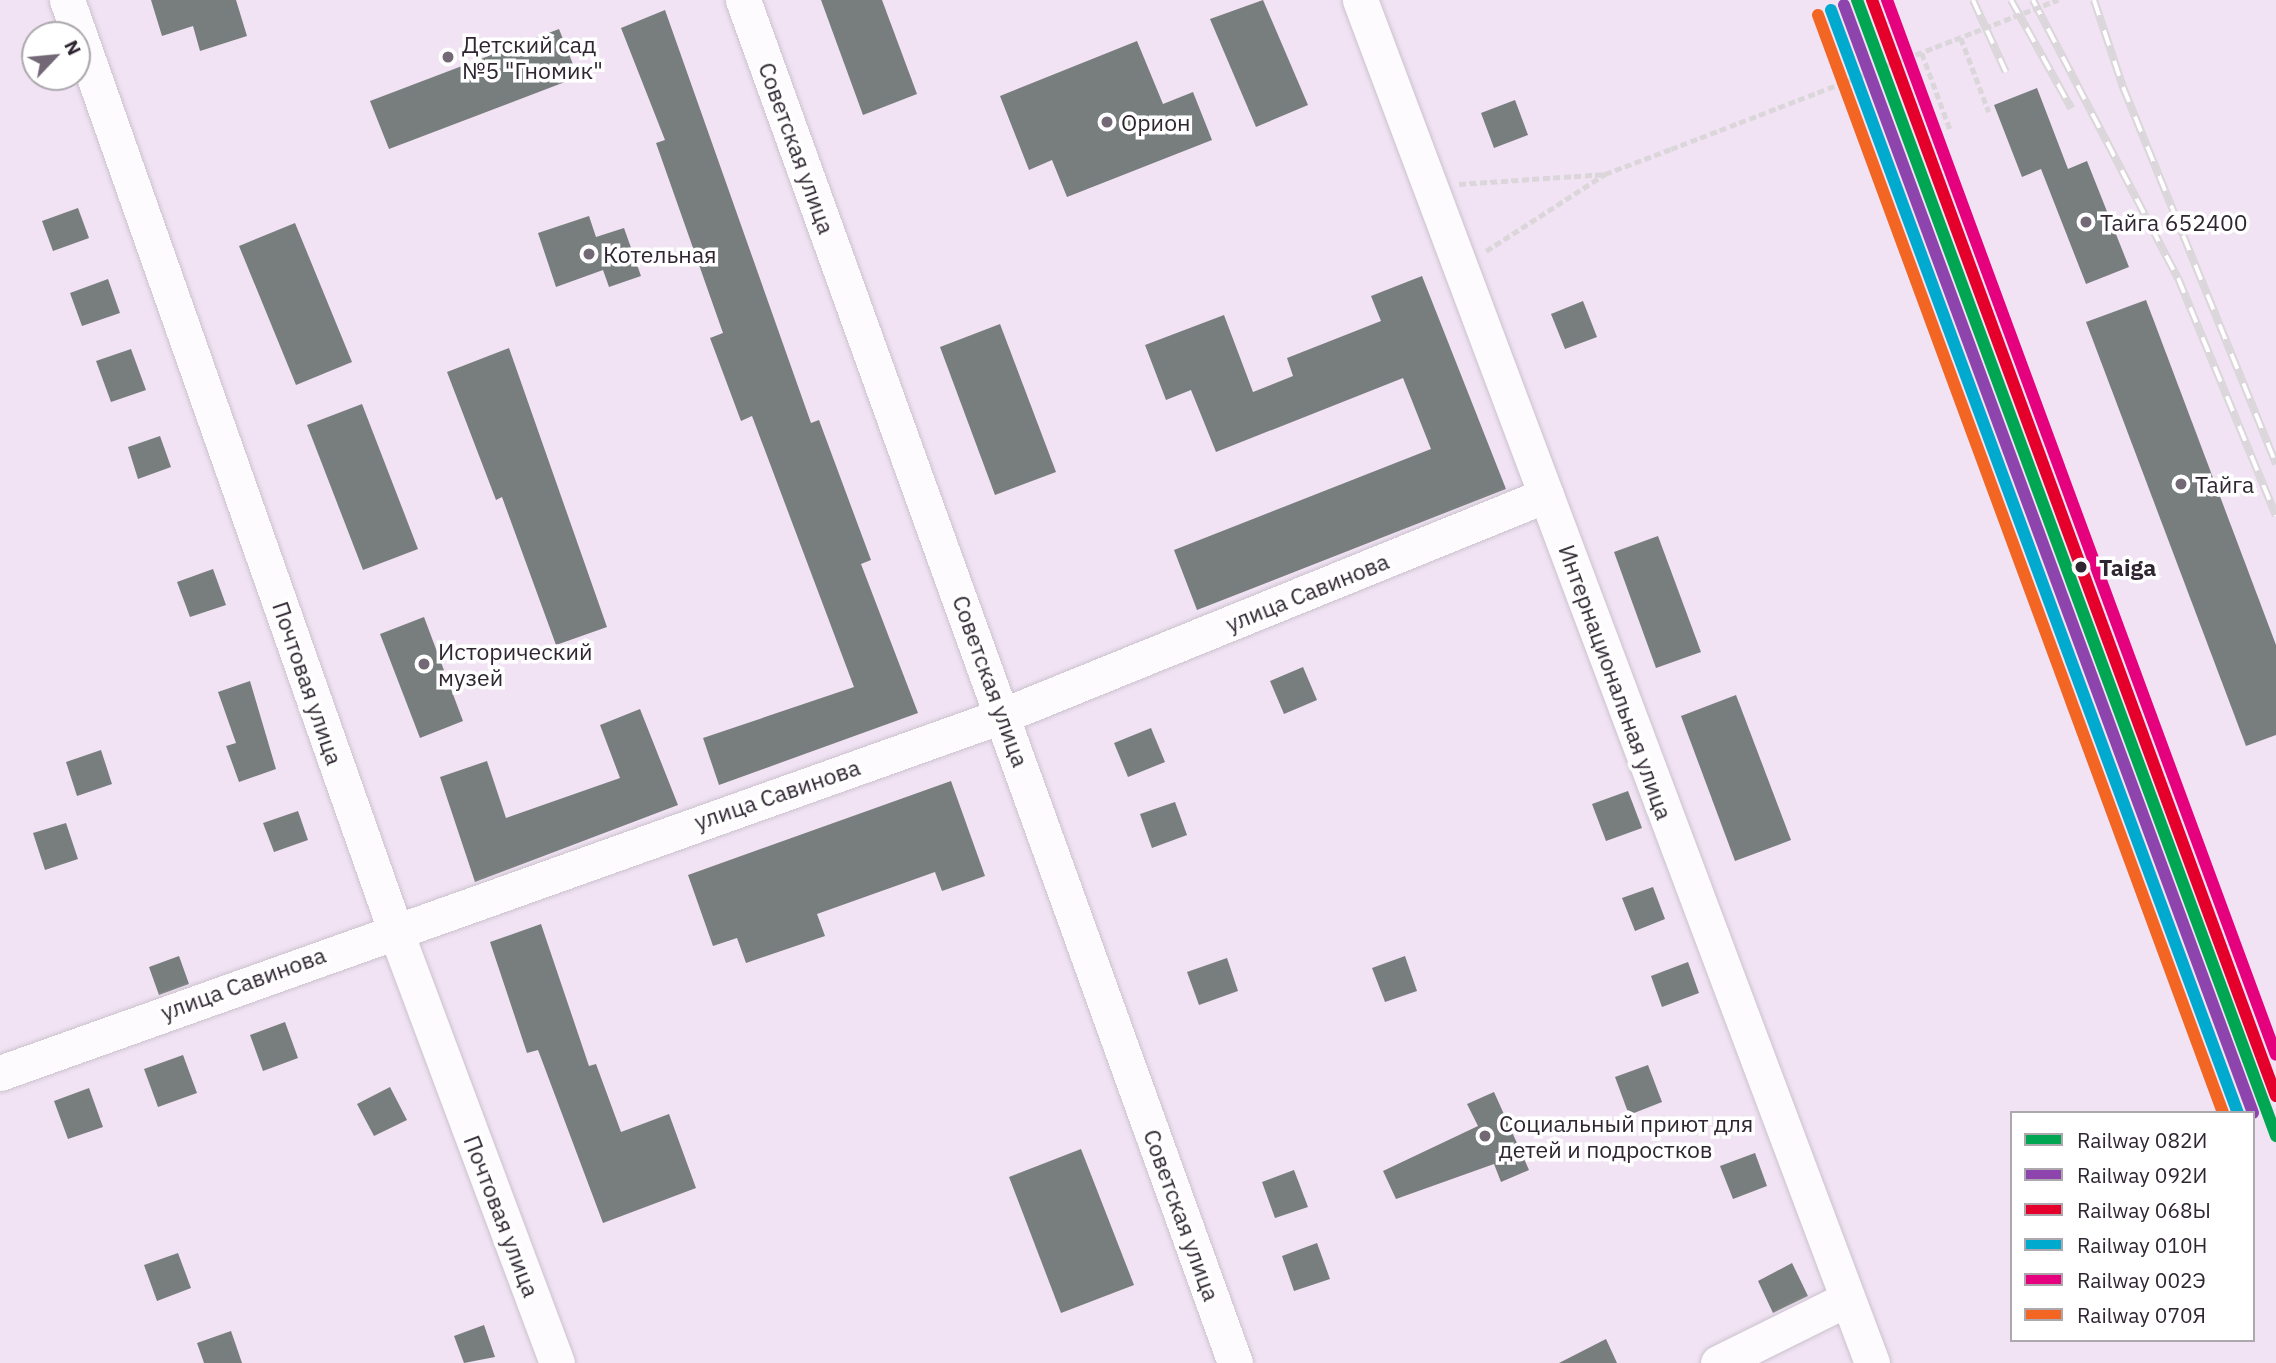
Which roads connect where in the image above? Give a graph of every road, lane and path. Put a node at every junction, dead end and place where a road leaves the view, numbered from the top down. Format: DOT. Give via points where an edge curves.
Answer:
graph roads {
  1 [pos="67,0"];
  2 [pos="743,0"];
  3 [pos="1360,0"];
  4 [pos="2057,0"];
  5 [pos="1961,38"];
  6 [pos="1922,53"];
  7 [pos="1871,73"];
  8 [pos="1989,112"];
  9 [pos="1950,129"];
  10 [pos="1899,153"];
  11 [pos="1605,174"];
  12 [pos="1430,186"];
  13 [pos="1461,267"];
  14 [pos="1546,495"];
  15 [pos="1004,715"];
  16 [pos="394,927"];
  17 [pos="0,1073"];
  18 [pos="1845,1300"];
  19 [pos="557,1363"];
  20 [pos="1235,1363"];
  21 [pos="1718,1363"];
  22 [pos="1872,1363"];
  1 -- 16 [label="street, Почтовая улица"];
  2 -- 15 [label="street, Советская улица"];
  3 -- 12 [label="street, Интернациональная улица"];
  4 -- 5 [label="path, bridge"];
  5 -- 6 [label="path, bridge"];
  5 -- 8 [label="path"];
  6 -- 7 [label="path, bridge"];
  6 -- 9 [label="path"];
  7 -- 10 [label="path"];
  7 -- 11 [label="path, bridge"];
  11 -- 12 [label="path"];
  11 -- 13 [label="path"];
  12 -- 13 [label="street, Интернациональная улица"];
  13 -- 14 [label="street, Интернациональная улица"];
  14 -- 15 [label="street, улица Савинова"];
  14 -- 18 [label="street, Интернациональная улица"];
  15 -- 16 [label="street, улица Савинова"];
  15 -- 20 [label="street, Советская улица"];
  16 -- 17 [label="street, улица Савинова"];
  16 -- 19 [label="street, Почтовая улица"];
  18 -- 21 [label="street"];
  18 -- 22 [label="street, Интернациональная улица"];
}
